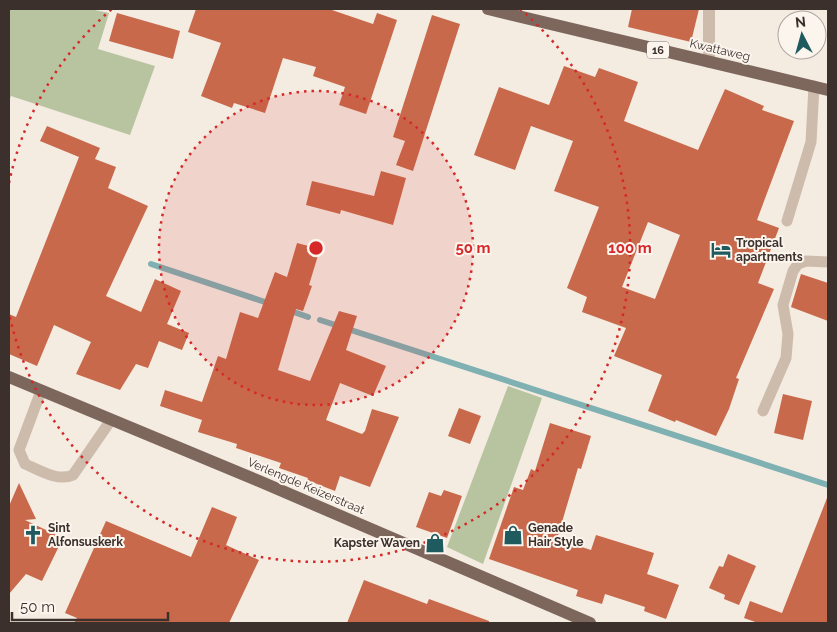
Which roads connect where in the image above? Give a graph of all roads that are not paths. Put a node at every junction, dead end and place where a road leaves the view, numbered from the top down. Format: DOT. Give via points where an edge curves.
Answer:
graph roads {
  1 [pos="488,9"];
  2 [pos="709,9"];
  3 [pos="709,62"];
  4 [pos="814,86"];
  5 [pos="828,90"];
  6 [pos="787,221"];
  7 [pos="828,262"];
  8 [pos="9,377"];
  9 [pos="41,391"];
  10 [pos="763,411"];
  11 [pos="111,420"];
  12 [pos="590,623"];
  1 -- 3 [label="main road, Kwattaweg / 16"];
  2 -- 3 [label="street"];
  3 -- 4 [label="main road, Kwattaweg / 16"];
  4 -- 5 [label="main road, Kwattaweg / 16"];
  4 -- 6 [label="lane" via="811,142"];
  7 -- 10 [label="lane" via="806,261 793,271 783,305 788,334 786,358"];
  8 -- 9 [label="main road, Verlengde Keizerstraat"];
  9 -- 11 [label="main road, Verlengde Keizerstraat"];
  9 -- 11 [label="lane" via="20,450 25,464 36,469 63,478 73,475"];
  11 -- 12 [label="main road, Verlengde Keizerstraat"];
}
